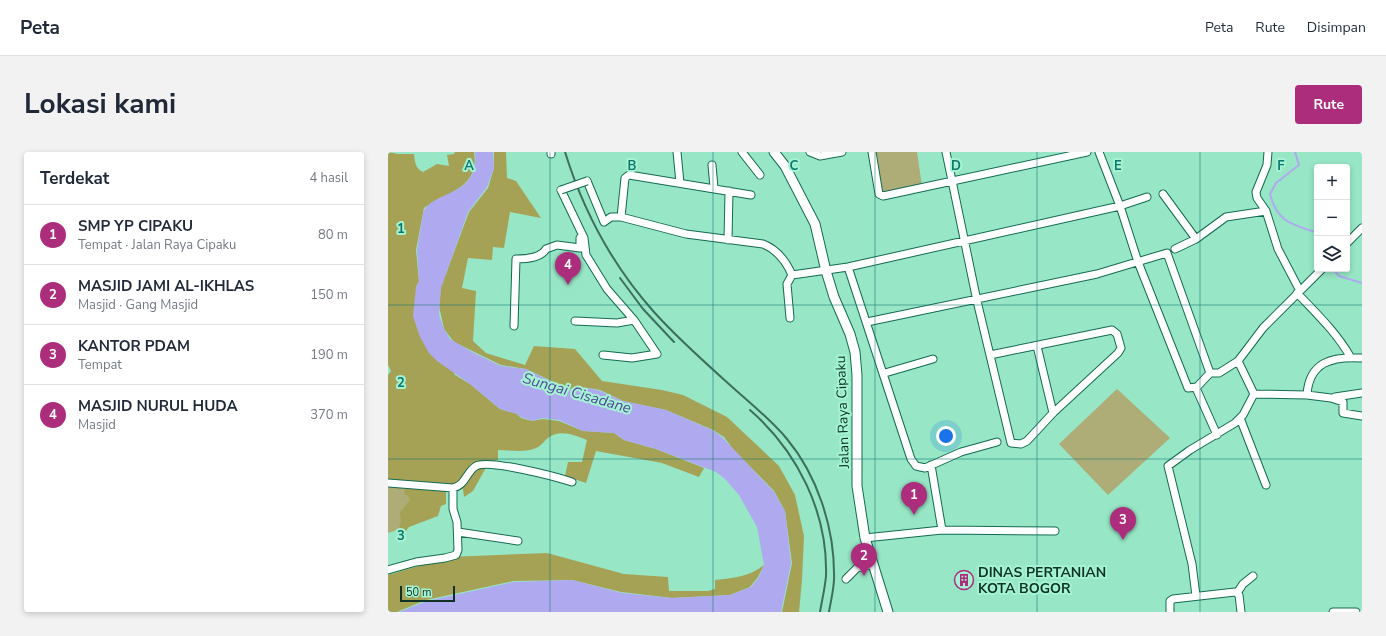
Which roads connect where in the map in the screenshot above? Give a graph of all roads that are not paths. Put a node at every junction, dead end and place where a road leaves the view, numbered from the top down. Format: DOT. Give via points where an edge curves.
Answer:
graph roads {
  1 [pos="676,152"];
  2 [pos="742,152"];
  3 [pos="774,152"];
  4 [pos="810,152"];
  5 [pos="842,152"];
  6 [pos="872,152"];
  7 [pos="946,152"];
  8 [pos="1086,152"];
  9 [pos="1099,152"];
  10 [pos="1268,152"];
  11 [pos="712,164"];
  12 [pos="760,175"];
  13 [pos="951,180"];
  14 [pos="680,183"];
  15 [pos="714,188"];
  16 [pos="729,191"];
  17 [pos="1163,194"];
  18 [pos="751,195"];
  19 [pos="1147,197"];
  20 [pos="1120,206"];
  21 [pos="1266,211"];
  22 [pos="621,217"];
  23 [pos="1362,228"];
  24 [pos="584,238"];
  25 [pos="1196,239"];
  26 [pos="1350,239"];
  27 [pos="728,240"];
  28 [pos="963,240"];
  29 [pos="1175,249"];
  30 [pos="1138,262"];
  31 [pos="848,267"];
  32 [pos="826,271"];
  33 [pos="1319,272"];
  34 [pos="792,275"];
  35 [pos="1299,292"];
  36 [pos="977,301"];
  37 [pos="790,318"];
  38 [pos="634,320"];
  39 [pos="575,321"];
  40 [pos="868,322"];
  41 [pos="514,326"];
  42 [pos="1036,346"];
  43 [pos="603,355"];
  44 [pos="990,355"];
  45 [pos="1351,358"];
  46 [pos="1362,358"];
  47 [pos="933,359"];
  48 [pos="1238,361"];
  49 [pos="884,373"];
  50 [pos="1210,373"];
  51 [pos="1196,388"];
  52 [pos="1362,393"];
  53 [pos="1254,394"];
  54 [pos="1307,395"];
  55 [pos="1331,398"];
  56 [pos="1054,413"];
  57 [pos="1362,416"];
  58 [pos="1240,418"];
  59 [pos="1217,435"];
  60 [pos="997,442"];
  61 [pos="931,465"];
  62 [pos="572,482"];
  63 [pos="388,483"];
  64 [pos="1266,485"];
  65 [pos="452,488"];
  66 [pos="942,530"];
  67 [pos="1055,531"];
  68 [pos="458,532"];
  69 [pos="865,538"];
  70 [pos="518,541"];
  71 [pos="873,564"];
  72 [pos="388,570"];
  73 [pos="1253,576"];
  74 [pos="846,579"];
  75 [pos="1237,593"];
  76 [pos="1196,596"];
  77 [pos="888,612"];
  78 [pos="1170,612"];
  79 [pos="1241,612"];
  80 [pos="1333,612"];
  81 [pos="1356,612"];
  1 -- 14 [label="street"];
  2 -- 12 [label="street"];
  3 -- 32 [label="street, Jalan Raya Cipaku" via="785,166 816,224"];
  4 -- 5 [label="street" via="820,156"];
  6 -- 13 [label="street" via="879,194"];
  7 -- 13 [label="street"];
  8 -- 13 [label="street"];
  9 -- 20 [label="street"];
  10 -- 21 [label="street" via="1267,164 1256,192"];
  11 -- 15 [label="street"];
  13 -- 28 [label="street"];
  14 -- 15 [label="street"];
  14 -- 22 [label="street" via="629,175 625,178"];
  15 -- 16 [label="street"];
  16 -- 18 [label="street"];
  16 -- 27 [label="street"];
  17 -- 25 [label="street"];
  19 -- 20 [label="street"];
  20 -- 28 [label="street"];
  20 -- 30 [label="street"];
  21 -- 25 [label="street" via="1226,217"];
  21 -- 35 [label="street" via="1278,249"];
  22 -- 24 [label="street, bridge" via="612,217 604,222 587,181 561,190"];
  22 -- 27 [label="street" via="677,232"];
  23 -- 26 [label="street"];
  24 -- 38 [label="street" via="586,254 607,289"];
  24 -- 41 [label="street" via="580,238 580,248 557,245 546,248 544,253 528,259 516,259"];
  25 -- 29 [label="street"];
  27 -- 34 [label="street" via="746,241 772,248 786,263"];
  28 -- 31 [label="street"];
  28 -- 36 [label="street"];
  30 -- 36 [label="street" via="1097,274"];
  30 -- 50 [label="street" via="1167,253"];
  30 -- 51 [label="street" via="1186,385 1188,388"];
  31 -- 32 [label="street"];
  31 -- 40 [label="street"];
  32 -- 34 [label="street"];
  32 -- 69 [label="street, Jalan Raya Cipaku" via="855,352 857,486"];
  33 -- 35 [label="street"];
  34 -- 37 [label="street" via="788,284"];
  35 -- 45 [label="street" via="1343,344"];
  35 -- 48 [label="street" via="1263,328"];
  36 -- 40 [label="street"];
  36 -- 44 [label="street"];
  38 -- 39 [label="street" via="617,323"];
  38 -- 43 [label="street" via="657,354 632,358"];
  40 -- 49 [label="street"];
  42 -- 44 [label="street"];
  42 -- 56 [label="street"];
  42 -- 56 [label="street" via="1112,330 1117,334 1120,346 1118,353"];
  44 -- 56 [label="street" via="1011,443 1021,444 1027,441"];
  45 -- 46 [label="street"];
  45 -- 54 [label="street" via="1323,362 1318,366 1308,383"];
  47 -- 49 [label="street"];
  48 -- 50 [label="street" via="1219,373"];
  48 -- 53 [label="street"];
  49 -- 61 [label="street" via="913,463 920,468"];
  50 -- 51 [label="street"];
  51 -- 59 [label="street"];
  52 -- 55 [label="street"];
  53 -- 54 [label="street"];
  53 -- 58 [label="street" via="1253,400"];
  54 -- 55 [label="street"];
  55 -- 57 [label="street" via="1343,402 1343,413"];
  58 -- 59 [label="street"];
  58 -- 64 [label="street"];
  59 -- 76 [label="street" via="1168,466 1192,564"];
  60 -- 61 [label="street" via="961,452"];
  61 -- 66 [label="street"];
  62 -- 65 [label="street" via="485,464 475,466 462,484"];
  63 -- 65 [label="street"];
  65 -- 68 [label="street" via="452,509 458,522"];
  66 -- 67 [label="street"];
  66 -- 69 [label="street"];
  68 -- 70 [label="street"];
  68 -- 72 [label="street" via="458,550 452,557 416,562"];
  69 -- 71 [label="street, Jalan Raya Cipaku"];
  71 -- 74 [label="street" via="858,567"];
  71 -- 77 [label="street, Jalan Raya Cipaku"];
  73 -- 75 [label="street"];
  75 -- 76 [label="street"];
  75 -- 79 [label="street" via="1240,597"];
  76 -- 78 [label="street" via="1173,599 1170,602"];
  80 -- 81 [label="street"];
}
